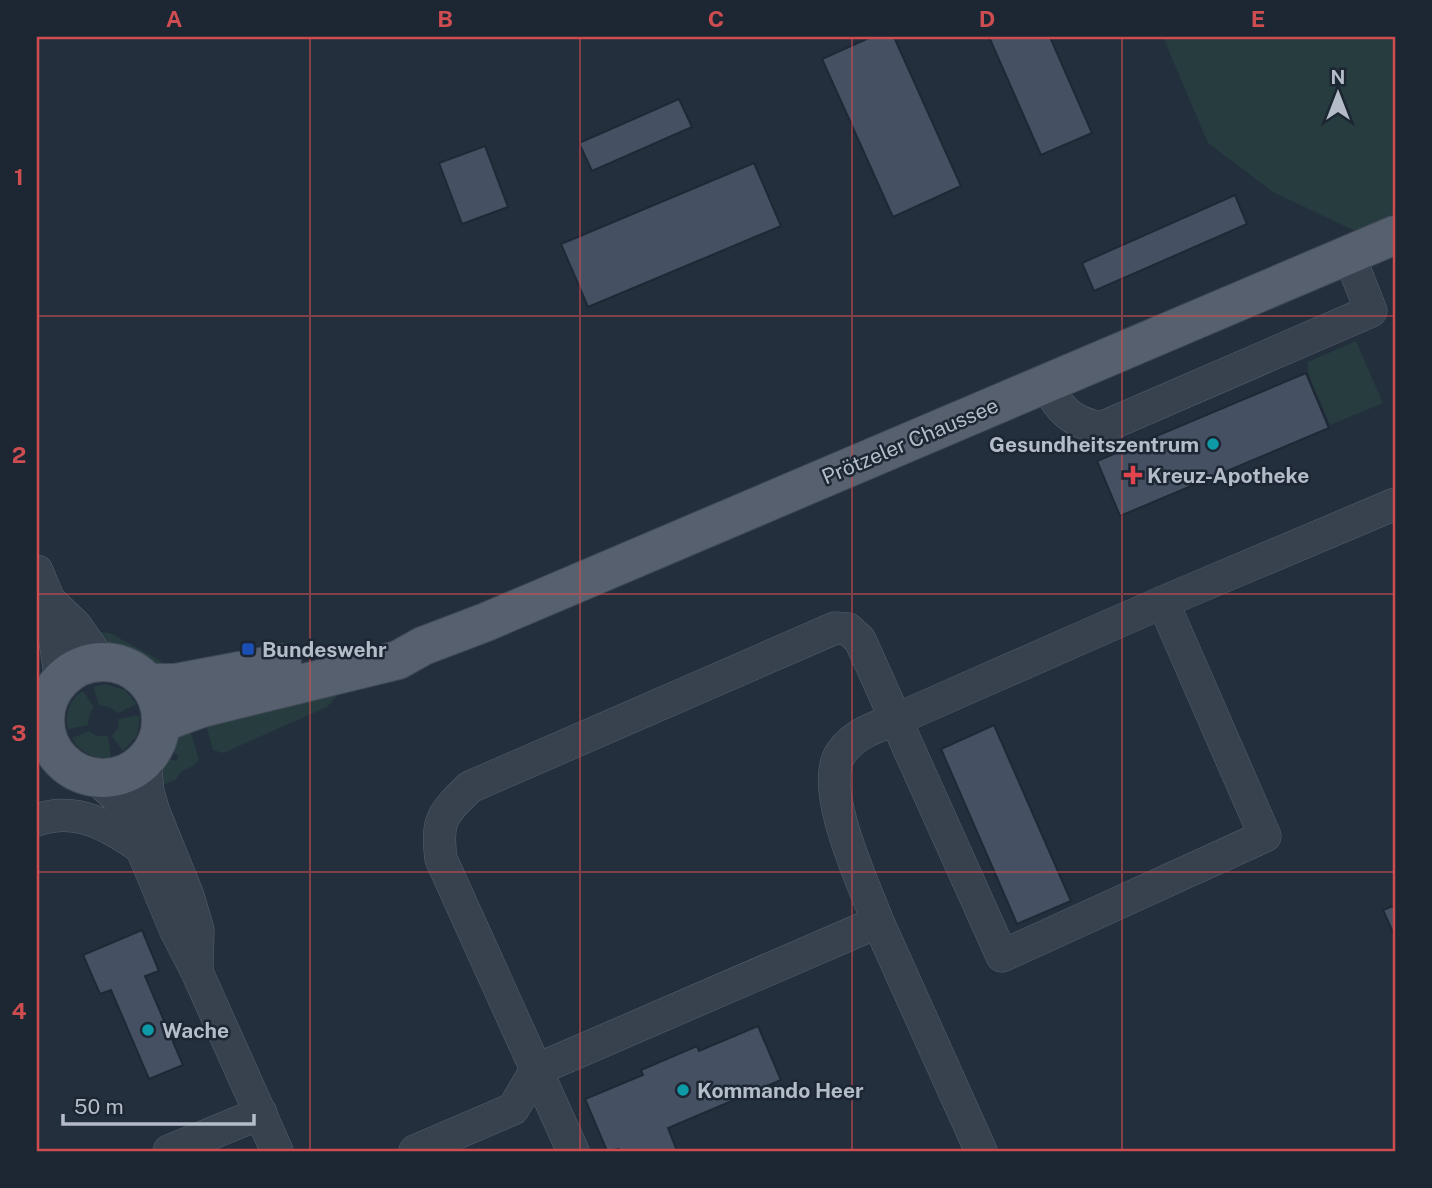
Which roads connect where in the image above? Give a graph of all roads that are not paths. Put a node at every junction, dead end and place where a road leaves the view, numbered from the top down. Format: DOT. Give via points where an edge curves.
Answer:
graph roads {
  1 [pos="1395,235"];
  2 [pos="1349,255"];
  3 [pos="1046,383"];
  4 [pos="1395,504"];
  5 [pos="37,570"];
  6 [pos="49,600"];
  7 [pos="1163,602"];
  8 [pos="423,646"];
  9 [pos="101,662"];
  10 [pos="148,683"];
  11 [pos="47,706"];
  12 [pos="895,720"];
  13 [pos="161,723"];
  14 [pos="49,762"];
  15 [pos="145,762"];
  16 [pos="96,778"];
  17 [pos="37,820"];
  18 [pos="141,848"];
  19 [pos="878,922"];
  20 [pos="197,971"];
  21 [pos="536,1070"];
  22 [pos="261,1113"];
  23 [pos="169,1151"];
  24 [pos="277,1151"];
  25 [pos="415,1151"];
  26 [pos="573,1151"];
  27 [pos="981,1151"];
  1 -- 2 [label="main road, Prötzeler Chaussee"];
  2 -- 3 [label="main road, Prötzeler Chaussee"];
  2 -- 3 [label="lane" via="1371,312 1101,428 1082,425 1056,404"];
  3 -- 8 [label="main road, Prötzeler Chaussee"];
  4 -- 7 [label="lane"];
  5 -- 6 [label="lane"];
  6 -- 9 [label="lane" via="76,625"];
  6 -- 11 [label="lane"];
  7 -- 12 [label="lane"];
  7 -- 12 [label="lane" via="1265,836 1002,956"];
  8 -- 10 [label="main road, Prötzeler Chaussee" via="323,656 176,683"];
  8 -- 13 [label="main road, Prötzeler Chaussee" via="398,660 202,708"];
  9 -- 10 [label="main road" via="127,667"];
  9 -- 11 [label="main road" via="76,669"];
  10 -- 13 [label="main road" via="160,706"];
  11 -- 14 [label="main road"];
  12 -- 19 [label="lane" via="865,730 840,754 833,788 838,817"];
  12 -- 21 [label="lane" via="860,640 848,629 835,628 470,788 454,802 437,833 440,859"];
  13 -- 15 [label="main road" via="158,740"];
  14 -- 16 [label="main road"];
  15 -- 16 [label="main road" via="123,776"];
  15 -- 20 [label="lane" via="154,812 198,930"];
  16 -- 18 [label="lane" via="121,802"];
  17 -- 18 [label="lane" via="83,816 113,828"];
  18 -- 20 [label="lane"];
  19 -- 21 [label="lane"];
  19 -- 27 [label="lane"];
  20 -- 22 [label="lane"];
  21 -- 25 [label="lane" via="513,1109"];
  21 -- 26 [label="lane"];
  22 -- 23 [label="lane"];
  22 -- 24 [label="lane"];
}
